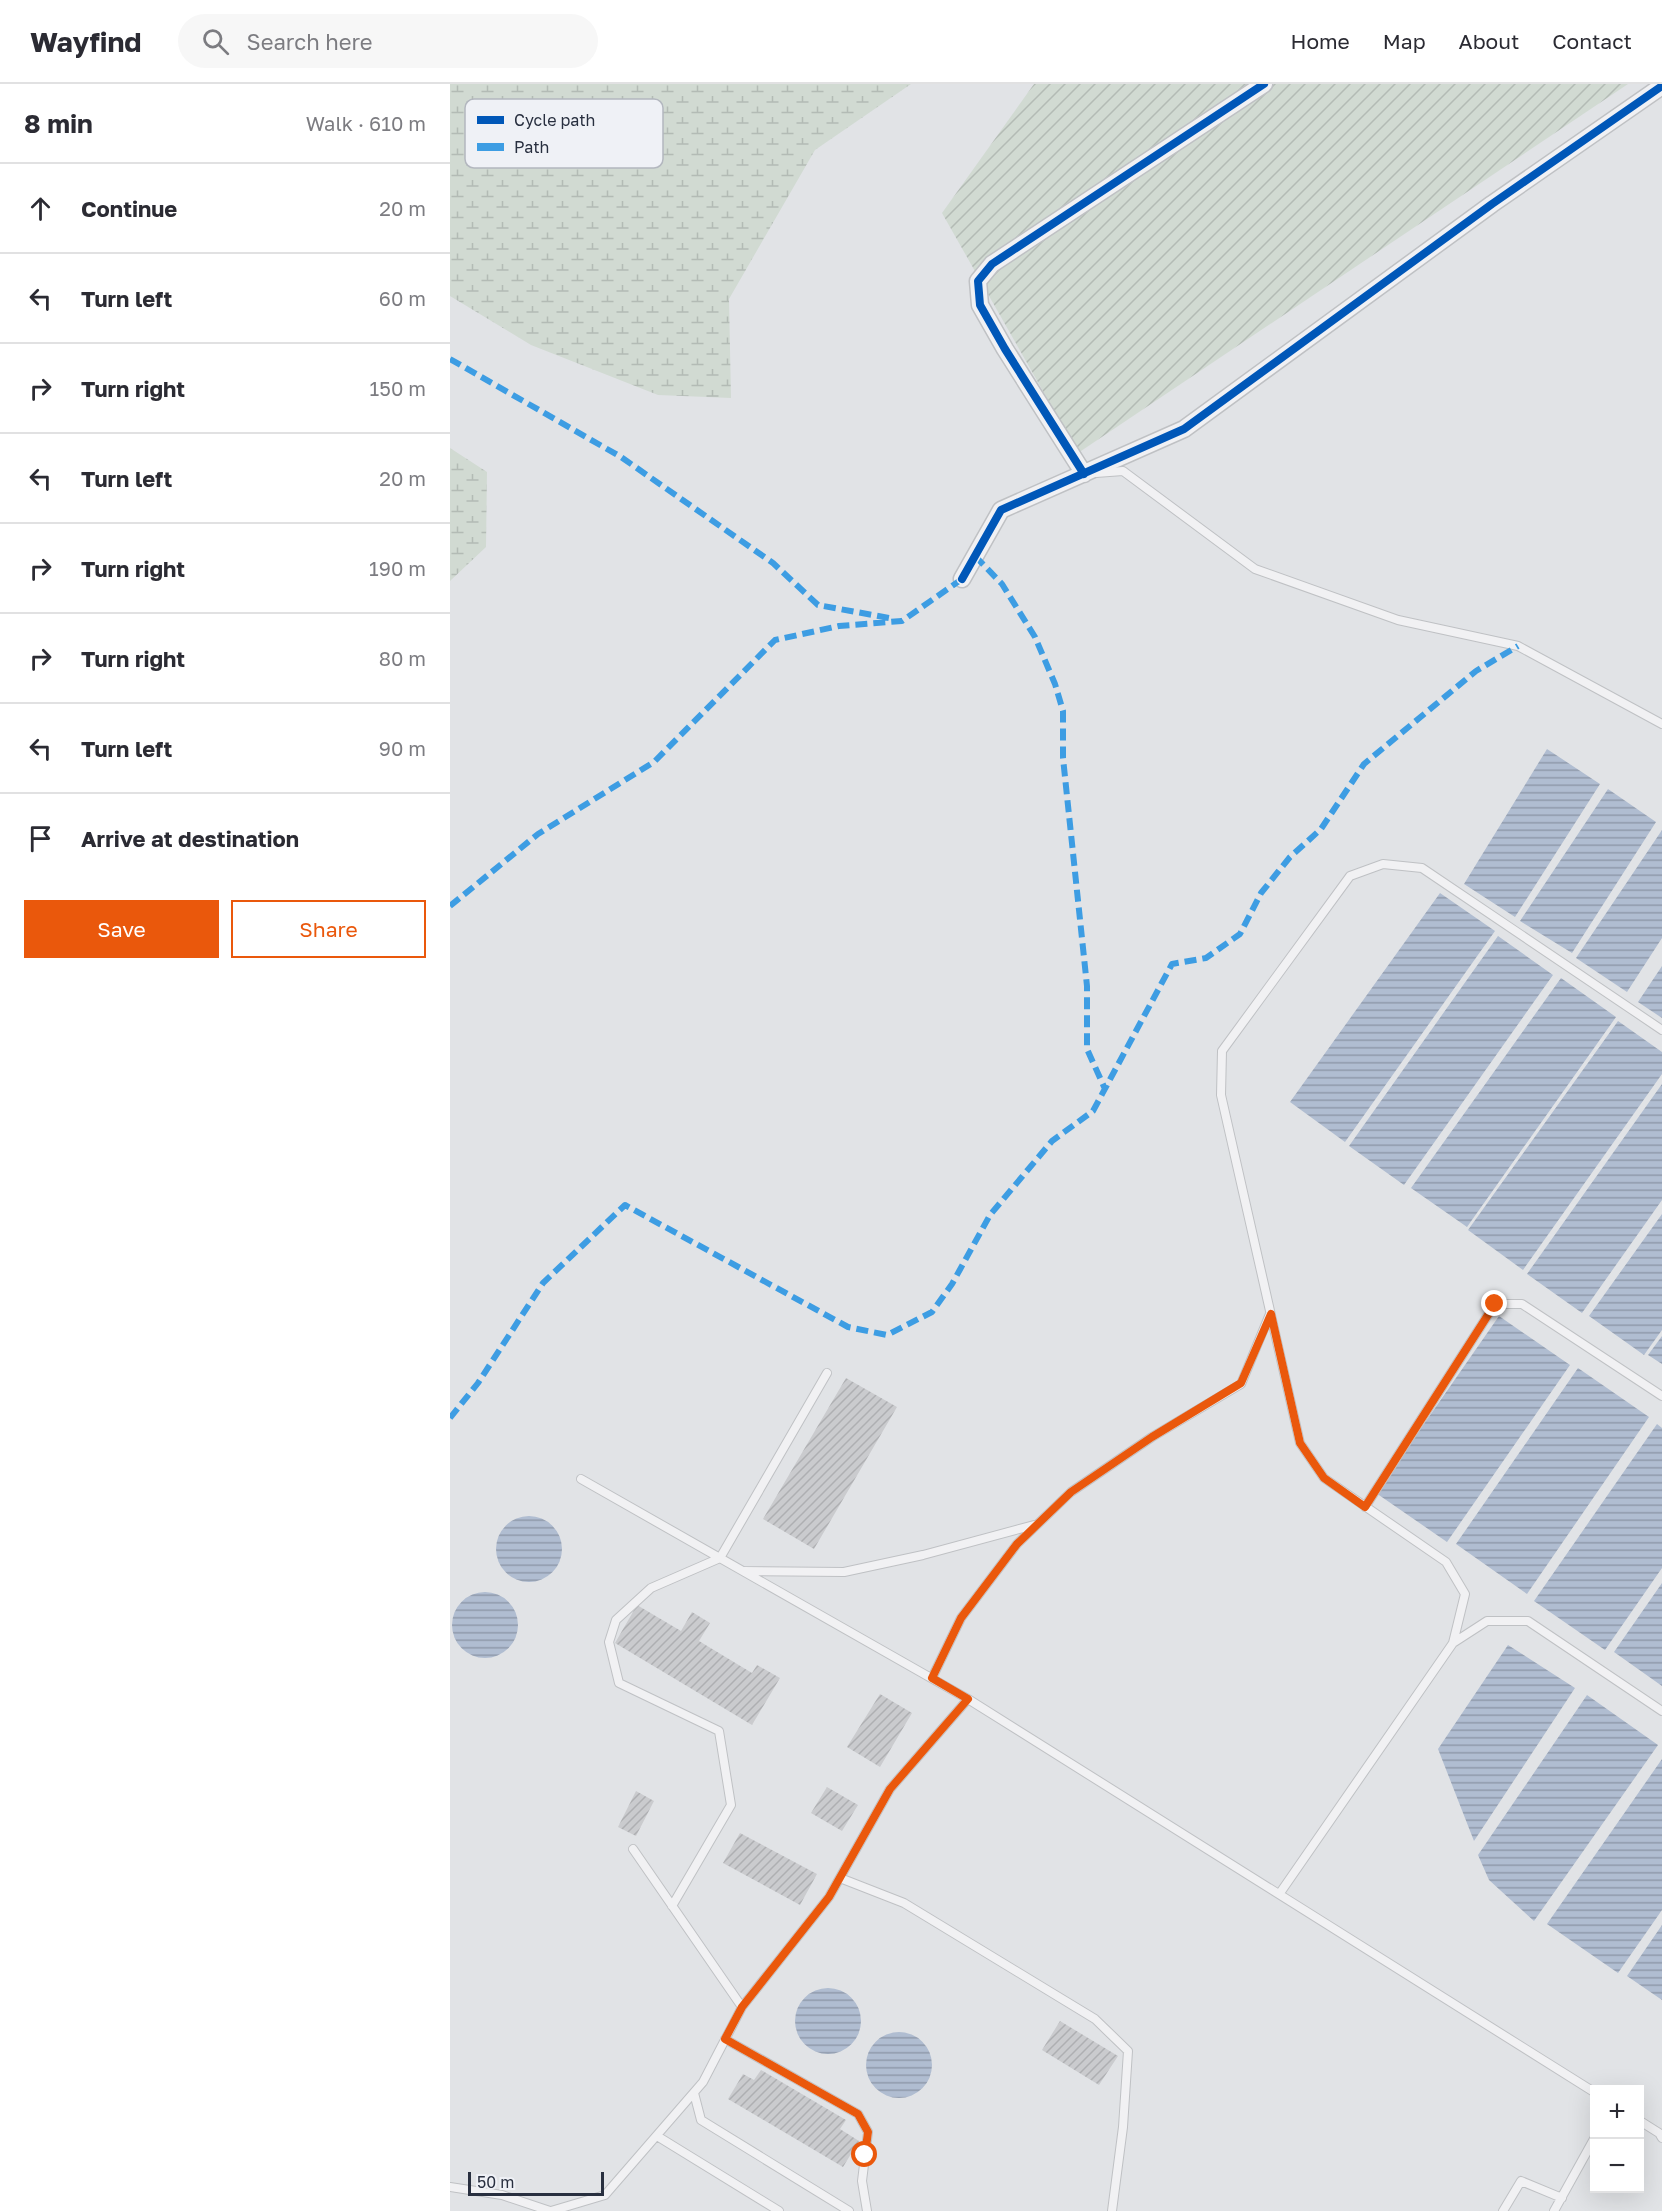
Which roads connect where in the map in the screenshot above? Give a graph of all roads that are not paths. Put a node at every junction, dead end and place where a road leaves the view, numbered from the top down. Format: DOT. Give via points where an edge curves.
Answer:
graph roads {
  1 [pos="1264,84"];
  2 [pos="1662,86"];
  3 [pos="1084,474"];
  4 [pos="962,579"];
  5 [pos="1662,724"];
  6 [pos="1662,1030"];
  7 [pos="1271,1314"];
  8 [pos="827,1373"];
  9 [pos="1662,1396"];
  10 [pos="581,1479"];
  11 [pos="1365,1507"];
  12 [pos="1038,1524"];
  13 [pos="720,1558"];
  14 [pos="744,1572"];
  15 [pos="1453,1643"];
  16 [pos="932,1678"];
  17 [pos="968,1699"];
  18 [pos="1662,1711"];
  19 [pos="633,1849"];
  20 [pos="840,1878"];
  21 [pos="1280,1893"];
  22 [pos="672,1906"];
  23 [pos="742,2007"];
  24 [pos="725,2039"];
  25 [pos="1590,2089"];
  26 [pos="694,2093"];
  27 [pos="1644,2124"];
  28 [pos="657,2136"];
  29 [pos="1662,2138"];
  30 [pos="1590,2146"];
  31 [pos="450,2187"];
  32 [pos="1562,2198"];
  33 [pos="551,2211"];
  34 [pos="779,2211"];
  35 [pos="849,2211"];
  36 [pos="867,2211"];
  37 [pos="1112,2211"];
  38 [pos="1503,2211"];
  39 [pos="1554,2211"];
  1 -- 3 [label="street" via="992,264 978,281 980,305"];
  2 -- 3 [label="street" via="1492,204 1185,429"];
  3 -- 4 [label="street" via="1001,510"];
  3 -- 5 [label="lane" via="1124,471 1256,569 1398,620 1518,646"];
  6 -- 7 [label="lane" via="1422,868 1383,864 1350,876 1222,1051 1221,1095"];
  7 -- 11 [label="lane" via="1300,1443 1324,1478"];
  7 -- 12 [label="lane" via="1241,1383 1080,1486"];
  8 -- 13 [label="lane"];
  9 -- 11 [label="lane" via="1522,1304 1495,1304"];
  10 -- 13 [label="lane"];
  11 -- 15 [label="lane" via="1446,1562 1465,1594"];
  12 -- 14 [label="lane" via="844,1572"];
  12 -- 16 [label="lane" via="1017,1544 961,1618"];
  13 -- 14 [label="lane"];
  13 -- 22 [label="lane" via="651,1588 616,1620 609,1642 619,1683 719,1731 731,1805"];
  14 -- 16 [label="lane"];
  15 -- 18 [label="lane" via="1487,1621 1527,1621"];
  15 -- 21 [label="lane"];
  16 -- 17 [label="lane"];
  17 -- 20 [label="lane" via="890,1789"];
  17 -- 21 [label="lane"];
  19 -- 22 [label="lane"];
  20 -- 23 [label="lane"];
  20 -- 37 [label="lane" via="924,1916 1095,2019 1128,2051 1124,2127"];
  21 -- 25 [label="lane"];
  22 -- 23 [label="lane"];
  23 -- 24 [label="lane"];
  24 -- 26 [label="lane"];
  24 -- 36 [label="lane" via="858,2114 868,2132 862,2181"];
  26 -- 28 [label="lane"];
  26 -- 35 [label="lane" via="701,2120"];
  27 -- 29 [label="lane"];
  28 -- 33 [label="lane" via="605,2195"];
  28 -- 34 [label="lane"];
  30 -- 32 [label="lane"];
  31 -- 33 [label="lane" via="502,2195"];
  32 -- 38 [label="lane" via="1521,2181"];
  32 -- 39 [label="lane"];
}
